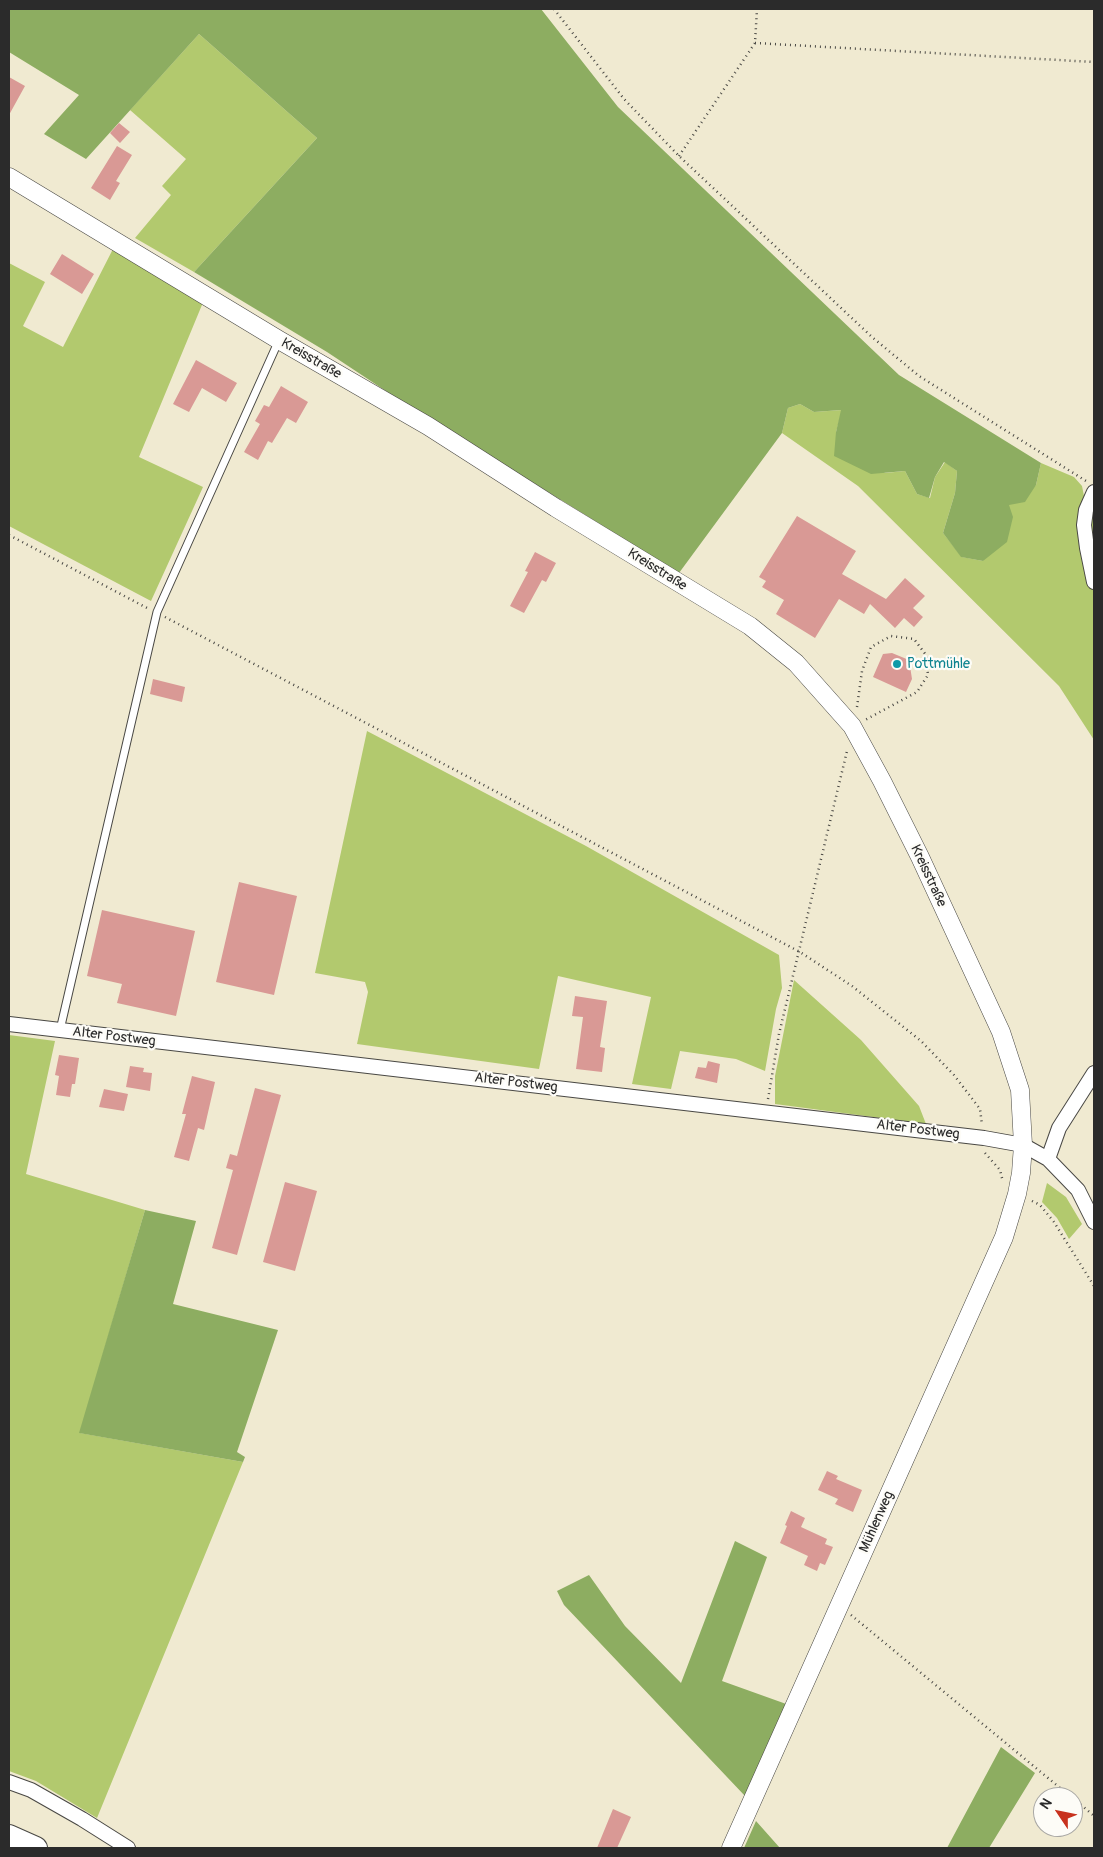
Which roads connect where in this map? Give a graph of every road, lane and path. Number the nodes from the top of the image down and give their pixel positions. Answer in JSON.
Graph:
{"nodes":[{"id":1,"x":554,"y":9,"type":"edge"},
{"id":2,"x":757,"y":9,"type":"edge"},
{"id":3,"x":755,"y":42,"type":"junction"},
{"id":4,"x":1094,"y":62,"type":"edge"},
{"id":5,"x":679,"y":156,"type":"junction"},
{"id":6,"x":9,"y":177,"type":"edge"},
{"id":7,"x":279,"y":340,"type":"junction"},
{"id":8,"x":1090,"y":487,"type":"edge"},
{"id":9,"x":9,"y":536,"type":"edge"},
{"id":10,"x":1094,"y":582,"type":"edge"},
{"id":11,"x":157,"y":612,"type":"junction"},
{"id":12,"x":852,"y":726,"type":"junction"},
{"id":13,"x":800,"y":952,"type":"junction"},
{"id":14,"x":9,"y":1024,"type":"edge"},
{"id":15,"x":60,"y":1030,"type":"junction"},
{"id":16,"x":1094,"y":1073,"type":"edge"},
{"id":17,"x":765,"y":1112,"type":"junction"},
{"id":18,"x":984,"y":1138,"type":"junction"},
{"id":19,"x":1023,"y":1144,"type":"junction"},
{"id":20,"x":1048,"y":1159,"type":"junction"},
{"id":21,"x":1017,"y":1194,"type":"junction"},
{"id":22,"x":1094,"y":1222,"type":"edge"},
{"id":23,"x":1094,"y":1286,"type":"edge"},
{"id":24,"x":840,"y":1606,"type":"junction"},
{"id":25,"x":9,"y":1782,"type":"edge"},
{"id":26,"x":1059,"y":1787,"type":"edge"},
{"id":27,"x":1083,"y":1807,"type":"edge"},
{"id":28,"x":1094,"y":1816,"type":"edge"},
{"id":29,"x":9,"y":1836,"type":"edge"},
{"id":30,"x":36,"y":1848,"type":"edge"},
{"id":31,"x":128,"y":1848,"type":"edge"},
{"id":32,"x":732,"y":1848,"type":"edge"}],
"edges":[{"from":1,"to":5,"type":"path"},
{"from":2,"to":3,"type":"path"},
{"from":3,"to":4,"type":"path"},
{"from":3,"to":5,"type":"path"},
{"from":5,"to":8,"type":"path"},
{"from":6,"to":7,"type":"street","name":"Kreisstraße"},
{"from":7,"to":11,"type":"lane"},
{"from":7,"to":12,"type":"street","name":"Kreisstraße"},
{"from":8,"to":10,"type":"street"},
{"from":9,"to":11,"type":"path"},
{"from":11,"to":13,"type":"path"},
{"from":11,"to":15,"type":"lane"},
{"from":12,"to":12,"type":"path"},
{"from":12,"to":13,"type":"path"},
{"from":12,"to":19,"type":"street","name":"Kreisstraße"},
{"from":13,"to":17,"type":"path"},
{"from":13,"to":18,"type":"path"},
{"from":14,"to":15,"type":"street","name":"Alter Postweg"},
{"from":15,"to":17,"type":"street","name":"Alter Postweg"},
{"from":16,"to":20,"type":"street"},
{"from":17,"to":18,"type":"street","name":"Alter Postweg"},
{"from":18,"to":19,"type":"street","name":"Alter Postweg"},
{"from":18,"to":21,"type":"path"},
{"from":19,"to":20,"type":"street"},
{"from":19,"to":21,"type":"street","name":"Kreisstraße"},
{"from":20,"to":22,"type":"street"},
{"from":21,"to":23,"type":"path"},
{"from":21,"to":24,"type":"street","name":"Mühlenweg"},
{"from":24,"to":26,"type":"path"},
{"from":24,"to":32,"type":"street","name":"Mühlenweg"},
{"from":25,"to":31,"type":"street"},
{"from":27,"to":28,"type":"path"},
{"from":29,"to":30,"type":"main road"}]}
